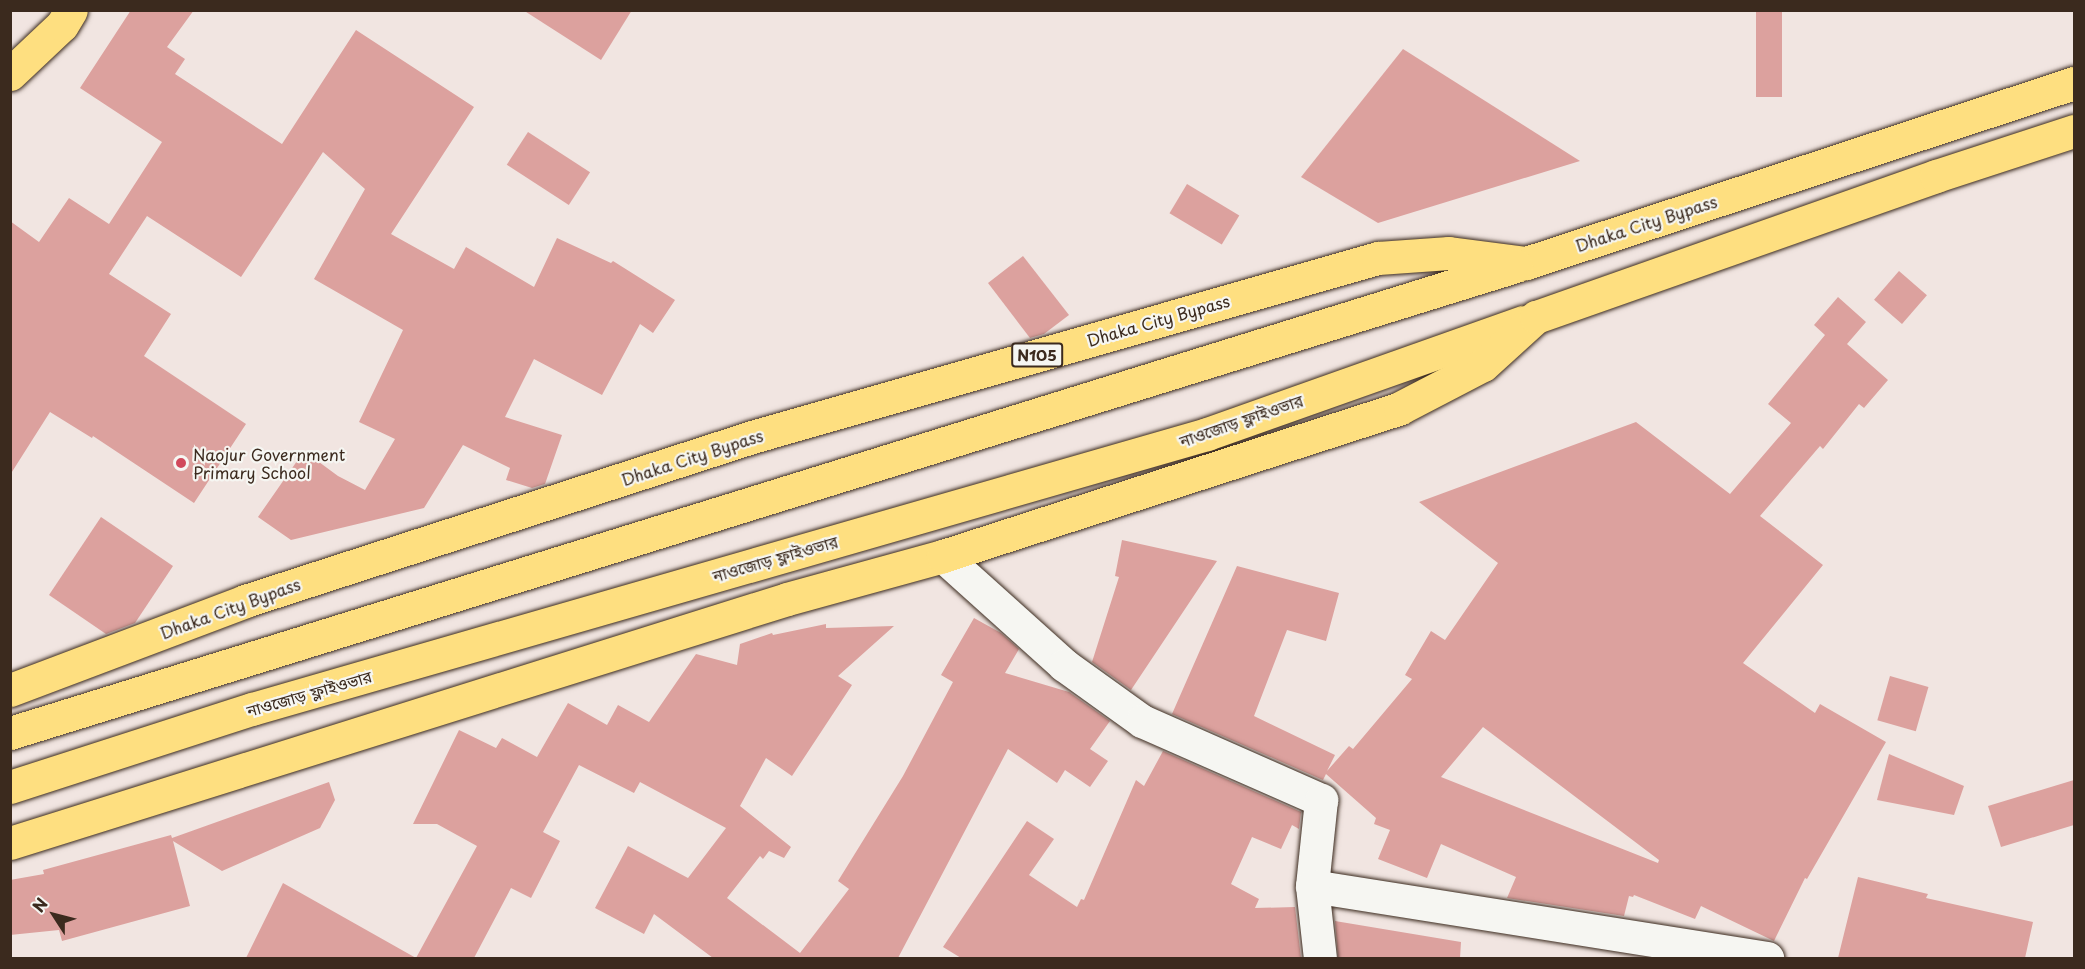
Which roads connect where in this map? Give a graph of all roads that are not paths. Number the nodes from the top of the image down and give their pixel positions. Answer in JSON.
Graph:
{"nodes":[{"id":1,"x":72,"y":10,"type":"edge"},
{"id":2,"x":10,"y":74,"type":"edge"},
{"id":3,"x":2074,"y":83,"type":"edge"},
{"id":4,"x":2074,"y":131,"type":"edge"},
{"id":5,"x":1526,"y":263,"type":"junction"},
{"id":6,"x":1536,"y":317,"type":"junction"},
{"id":7,"x":943,"y":556,"type":"junction"},
{"id":8,"x":10,"y":690,"type":"edge"},
{"id":9,"x":10,"y":733,"type":"edge"},
{"id":10,"x":10,"y":787,"type":"edge"},
{"id":11,"x":10,"y":843,"type":"edge"},
{"id":12,"x":1312,"y":886,"type":"junction"},
{"id":13,"x":1320,"y":958,"type":"edge"},
{"id":14,"x":1767,"y":958,"type":"edge"}],
"edges":[{"from":1,"to":2,"type":"highway"},
{"from":3,"to":5,"type":"highway","name":"Dhaka City Bypass","number":"N105"},
{"from":4,"to":6,"type":"highway","name":"নাওজোড় ফ্লাইওভার"},
{"from":5,"to":8,"type":"highway","name":"Dhaka City Bypass","number":"N105"},
{"from":5,"to":9,"type":"highway","number":"N105"},
{"from":6,"to":7,"type":"highway"},
{"from":6,"to":10,"type":"highway","name":"নাওজোড় ফ্লাইওভার"},
{"from":7,"to":11,"type":"highway"},
{"from":7,"to":12,"type":"street"},
{"from":12,"to":13,"type":"street"},
{"from":12,"to":14,"type":"street"}]}
